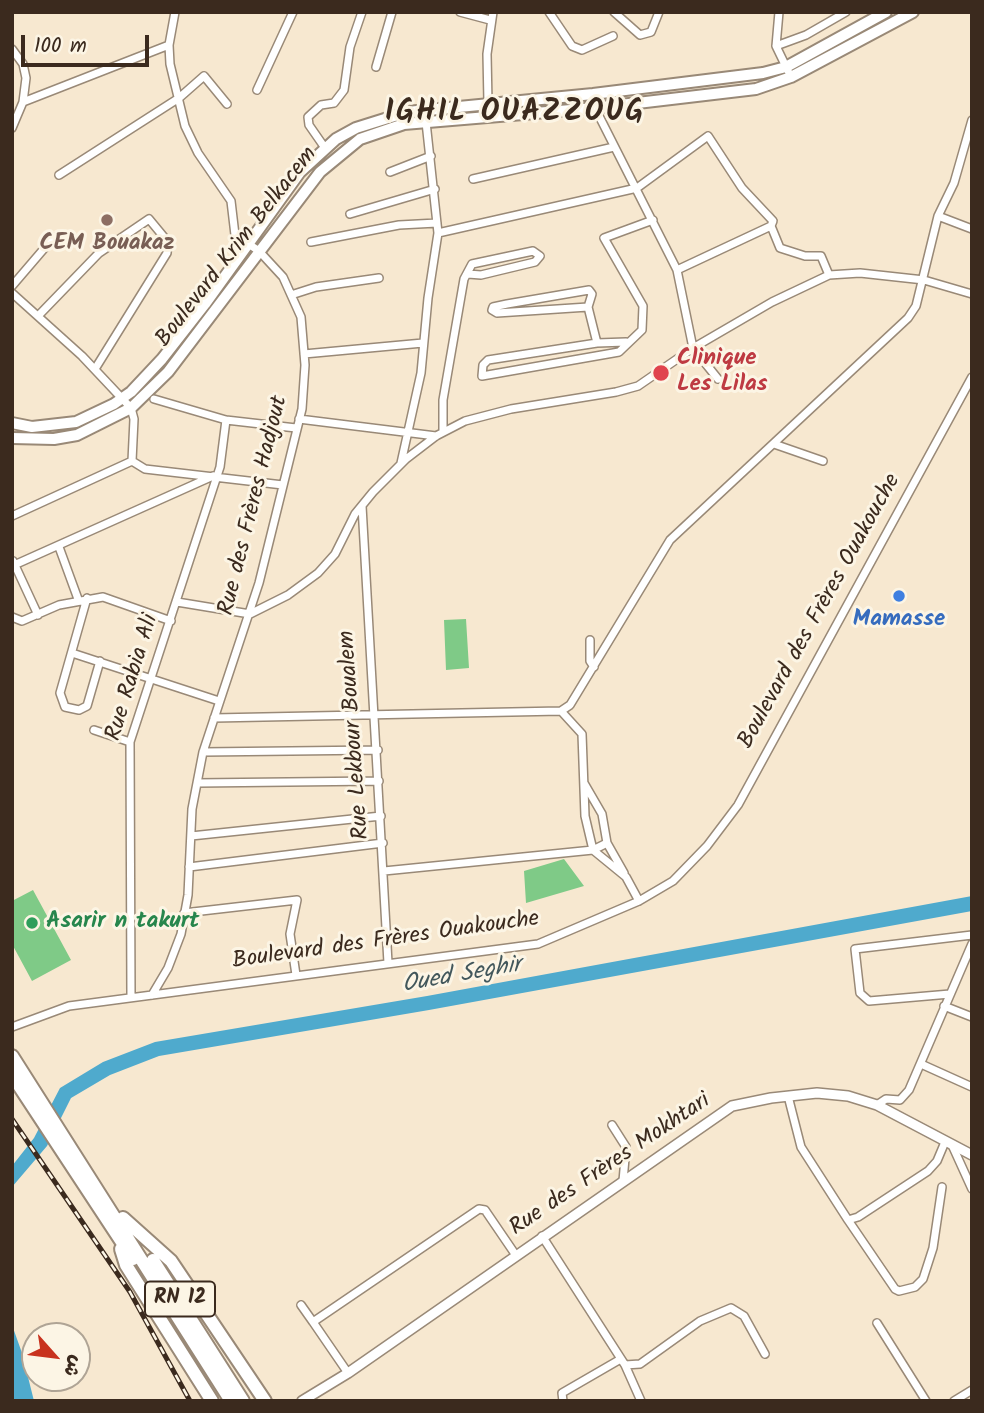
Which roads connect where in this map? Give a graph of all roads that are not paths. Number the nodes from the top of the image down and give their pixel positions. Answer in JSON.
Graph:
{"nodes":[{"id":1,"x":175,"y":12,"type":"edge"},
{"id":2,"x":292,"y":12,"type":"edge"},
{"id":3,"x":362,"y":12,"type":"edge"},
{"id":4,"x":392,"y":12,"type":"edge"},
{"id":5,"x":460,"y":12,"type":"edge"},
{"id":6,"x":549,"y":12,"type":"edge"},
{"id":7,"x":614,"y":12,"type":"edge"},
{"id":8,"x":659,"y":12,"type":"edge"},
{"id":9,"x":779,"y":12,"type":"edge"},
{"id":10,"x":846,"y":12,"type":"edge"},
{"id":11,"x":886,"y":12,"type":"edge"},
{"id":12,"x":912,"y":12,"type":"edge"},
{"id":13,"x":492,"y":16,"type":"edge"},
{"id":14,"x":613,"y":36,"type":"dead end"},
{"id":15,"x":169,"y":45,"type":"junction"},
{"id":16,"x":776,"y":46,"type":"junction"},
{"id":17,"x":12,"y":48,"type":"edge"},
{"id":18,"x":376,"y":67,"type":"dead end"},
{"id":19,"x":788,"y":72,"type":"junction"},
{"id":20,"x":257,"y":90,"type":"dead end"},
{"id":21,"x":593,"y":94,"type":"junction"},
{"id":22,"x":179,"y":98,"type":"junction"},
{"id":23,"x":23,"y":102,"type":"junction"},
{"id":24,"x":488,"y":103,"type":"junction"},
{"id":25,"x":227,"y":104,"type":"dead end"},
{"id":26,"x":595,"y":108,"type":"junction"},
{"id":27,"x":491,"y":117,"type":"junction"},
{"id":28,"x":972,"y":120,"type":"edge"},
{"id":29,"x":426,"y":122,"type":"junction"},
{"id":30,"x":12,"y":128,"type":"edge"},
{"id":31,"x":614,"y":147,"type":"junction"},
{"id":32,"x":324,"y":148,"type":"junction"},
{"id":33,"x":431,"y":156,"type":"junction"},
{"id":34,"x":390,"y":172,"type":"dead end"},
{"id":35,"x":59,"y":175,"type":"dead end"},
{"id":36,"x":473,"y":179,"type":"dead end"},
{"id":37,"x":637,"y":188,"type":"junction"},
{"id":38,"x":435,"y":189,"type":"junction"},
{"id":39,"x":350,"y":215,"type":"dead end"},
{"id":40,"x":938,"y":216,"type":"junction"},
{"id":41,"x":653,"y":220,"type":"junction"},
{"id":42,"x":437,"y":223,"type":"junction"},
{"id":43,"x":771,"y":226,"type":"junction"},
{"id":44,"x":972,"y":229,"type":"edge"},
{"id":45,"x":438,"y":233,"type":"junction"},
{"id":46,"x":54,"y":237,"type":"dead end"},
{"id":47,"x":311,"y":242,"type":"dead end"},
{"id":48,"x":248,"y":245,"type":"junction"},
{"id":49,"x":259,"y":251,"type":"junction"},
{"id":50,"x":677,"y":270,"type":"junction"},
{"id":51,"x":468,"y":274,"type":"junction"},
{"id":52,"x":829,"y":275,"type":"junction"},
{"id":53,"x":379,"y":278,"type":"dead end"},
{"id":54,"x":924,"y":280,"type":"junction"},
{"id":55,"x":12,"y":286,"type":"edge"},
{"id":56,"x":12,"y":292,"type":"edge"},
{"id":57,"x":972,"y":294,"type":"edge"},
{"id":58,"x":291,"y":295,"type":"junction"},
{"id":59,"x":589,"y":307,"type":"junction"},
{"id":60,"x":38,"y":316,"type":"junction"},
{"id":61,"x":626,"y":342,"type":"junction"},
{"id":62,"x":424,"y":343,"type":"junction"},
{"id":63,"x":597,"y":343,"type":"junction"},
{"id":64,"x":693,"y":348,"type":"junction"},
{"id":65,"x":304,"y":354,"type":"junction"},
{"id":66,"x":95,"y":369,"type":"junction"},
{"id":67,"x":972,"y":377,"type":"edge"},
{"id":68,"x":718,"y":379,"type":"dead end"},
{"id":69,"x":122,"y":398,"type":"junction"},
{"id":70,"x":154,"y":399,"type":"dead end"},
{"id":71,"x":131,"y":408,"type":"junction"},
{"id":72,"x":226,"y":420,"type":"junction"},
{"id":73,"x":12,"y":423,"type":"edge"},
{"id":74,"x":298,"y":424,"type":"junction"},
{"id":75,"x":410,"y":432,"type":"junction"},
{"id":76,"x":439,"y":434,"type":"junction"},
{"id":77,"x":12,"y":438,"type":"edge"},
{"id":78,"x":774,"y":444,"type":"junction"},
{"id":79,"x":132,"y":461,"type":"junction"},
{"id":80,"x":823,"y":461,"type":"dead end"},
{"id":81,"x":400,"y":464,"type":"junction"},
{"id":82,"x":215,"y":476,"type":"junction"},
{"id":83,"x":283,"y":485,"type":"junction"},
{"id":84,"x":362,"y":505,"type":"junction"},
{"id":85,"x":12,"y":516,"type":"edge"},
{"id":86,"x":59,"y":547,"type":"junction"},
{"id":87,"x":13,"y":564,"type":"edge"},
{"id":88,"x":87,"y":598,"type":"junction"},
{"id":89,"x":78,"y":599,"type":"junction"},
{"id":90,"x":177,"y":602,"type":"junction"},
{"id":91,"x":250,"y":614,"type":"junction"},
{"id":92,"x":38,"y":615,"type":"junction"},
{"id":93,"x":12,"y":617,"type":"edge"},
{"id":94,"x":171,"y":621,"type":"junction"},
{"id":95,"x":590,"y":640,"type":"dead end"},
{"id":96,"x":72,"y":653,"type":"junction"},
{"id":97,"x":100,"y":661,"type":"junction"},
{"id":98,"x":594,"y":667,"type":"junction"},
{"id":99,"x":151,"y":678,"type":"junction"},
{"id":100,"x":219,"y":701,"type":"junction"},
{"id":101,"x":561,"y":711,"type":"junction"},
{"id":102,"x":375,"y":715,"type":"junction"},
{"id":103,"x":214,"y":718,"type":"junction"},
{"id":104,"x":94,"y":730,"type":"dead end"},
{"id":105,"x":130,"y":742,"type":"junction"},
{"id":106,"x":378,"y":750,"type":"junction"},
{"id":107,"x":204,"y":752,"type":"junction"},
{"id":108,"x":379,"y":781,"type":"junction"},
{"id":109,"x":584,"y":782,"type":"junction"},
{"id":110,"x":197,"y":783,"type":"junction"},
{"id":111,"x":381,"y":816,"type":"junction"},
{"id":112,"x":191,"y":836,"type":"junction"},
{"id":113,"x":383,"y":843,"type":"junction"},
{"id":114,"x":600,"y":847,"type":"junction"},
{"id":115,"x":189,"y":867,"type":"junction"},
{"id":116,"x":384,"y":871,"type":"junction"},
{"id":117,"x":626,"y":877,"type":"junction"},
{"id":118,"x":639,"y":901,"type":"junction"},
{"id":119,"x":184,"y":914,"type":"junction"},
{"id":120,"x":972,"y":935,"type":"edge"},
{"id":121,"x":972,"y":944,"type":"edge"},
{"id":122,"x":970,"y":956,"type":"edge"},
{"id":123,"x":388,"y":963,"type":"junction"},
{"id":124,"x":296,"y":975,"type":"junction"},
{"id":125,"x":950,"y":994,"type":"junction"},
{"id":126,"x":152,"y":995,"type":"junction"},
{"id":127,"x":131,"y":998,"type":"junction"},
{"id":128,"x":944,"y":1006,"type":"junction"},
{"id":129,"x":972,"y":1017,"type":"edge"},
{"id":130,"x":12,"y":1027,"type":"edge"},
{"id":131,"x":12,"y":1056,"type":"edge"},
{"id":132,"x":921,"y":1064,"type":"junction"},
{"id":133,"x":12,"y":1075,"type":"edge"},
{"id":134,"x":972,"y":1087,"type":"edge"},
{"id":135,"x":788,"y":1096,"type":"junction"},
{"id":136,"x":37,"y":1101,"type":"junction"},
{"id":137,"x":877,"y":1105,"type":"junction"},
{"id":138,"x":611,"y":1125,"type":"dead end"},
{"id":139,"x":60,"y":1137,"type":"junction"},
{"id":140,"x":948,"y":1143,"type":"junction"},
{"id":141,"x":972,"y":1155,"type":"edge"},
{"id":142,"x":956,"y":1156,"type":"junction"},
{"id":143,"x":937,"y":1161,"type":"junction"},
{"id":144,"x":623,"y":1181,"type":"junction"},
{"id":145,"x":942,"y":1187,"type":"dead end"},
{"id":146,"x":972,"y":1189,"type":"edge"},
{"id":147,"x":107,"y":1203,"type":"junction"},
{"id":148,"x":848,"y":1220,"type":"junction"},
{"id":149,"x":115,"y":1232,"type":"junction"},
{"id":150,"x":542,"y":1236,"type":"junction"},
{"id":151,"x":515,"y":1254,"type":"junction"},
{"id":152,"x":136,"y":1255,"type":"junction"},
{"id":153,"x":301,"y":1306,"type":"dead end"},
{"id":154,"x":313,"y":1322,"type":"junction"},
{"id":155,"x":877,"y":1323,"type":"dead end"},
{"id":156,"x":765,"y":1354,"type":"dead end"},
{"id":157,"x":622,"y":1363,"type":"junction"},
{"id":158,"x":348,"y":1373,"type":"junction"},
{"id":159,"x":972,"y":1390,"type":"edge"},
{"id":160,"x":212,"y":1401,"type":"edge"},
{"id":161,"x":224,"y":1401,"type":"edge"},
{"id":162,"x":231,"y":1401,"type":"edge"},
{"id":163,"x":243,"y":1401,"type":"edge"},
{"id":164,"x":265,"y":1401,"type":"edge"},
{"id":165,"x":302,"y":1401,"type":"edge"},
{"id":166,"x":563,"y":1401,"type":"edge"},
{"id":167,"x":641,"y":1401,"type":"edge"},
{"id":168,"x":926,"y":1401,"type":"edge"},
{"id":169,"x":954,"y":1401,"type":"edge"}],
"edges":[{"from":1,"to":15,"type":"street"},
{"from":2,"to":20,"type":"street"},
{"from":3,"to":32,"type":"street"},
{"from":4,"to":18,"type":"street"},
{"from":5,"to":13,"type":"street"},
{"from":6,"to":14,"type":"street"},
{"from":7,"to":8,"type":"street"},
{"from":9,"to":16,"type":"street"},
{"from":10,"to":16,"type":"street"},
{"from":11,"to":19,"type":"main road","name":"Boulevard Krim Belkacem"},
{"from":12,"to":19,"type":"main road","name":"Boulevard Krim Belkacem"},
{"from":13,"to":24,"type":"street"},
{"from":15,"to":22,"type":"street"},
{"from":15,"to":23,"type":"street"},
{"from":16,"to":19,"type":"street"},
{"from":17,"to":23,"type":"street"},
{"from":19,"to":21,"type":"main road","name":"Boulevard Krim Belkacem"},
{"from":19,"to":26,"type":"main road","name":"Boulevard Krim Belkacem"},
{"from":21,"to":24,"type":"main road","name":"Boulevard Krim Belkacem"},
{"from":21,"to":26,"type":"street"},
{"from":22,"to":25,"type":"street"},
{"from":22,"to":35,"type":"street"},
{"from":22,"to":48,"type":"street"},
{"from":23,"to":30,"type":"street"},
{"from":24,"to":27,"type":"street"},
{"from":24,"to":32,"type":"main road","name":"Boulevard Krim Belkacem"},
{"from":26,"to":27,"type":"main road","name":"Boulevard Krim Belkacem"},
{"from":26,"to":31,"type":"street"},
{"from":27,"to":29,"type":"main road","name":"Boulevard Krim Belkacem"},
{"from":28,"to":40,"type":"street"},
{"from":29,"to":33,"type":"street"},
{"from":29,"to":49,"type":"main road","name":"Boulevard Krim Belkacem"},
{"from":31,"to":36,"type":"street"},
{"from":31,"to":37,"type":"street"},
{"from":32,"to":48,"type":"main road","name":"Boulevard Krim Belkacem"},
{"from":33,"to":34,"type":"street"},
{"from":33,"to":38,"type":"street"},
{"from":37,"to":41,"type":"street"},
{"from":37,"to":43,"type":"street"},
{"from":37,"to":45,"type":"street"},
{"from":38,"to":39,"type":"street"},
{"from":38,"to":42,"type":"street"},
{"from":40,"to":44,"type":"street"},
{"from":40,"to":54,"type":"street"},
{"from":41,"to":50,"type":"street"},
{"from":41,"to":61,"type":"street"},
{"from":42,"to":45,"type":"street"},
{"from":42,"to":47,"type":"street"},
{"from":43,"to":50,"type":"street"},
{"from":43,"to":52,"type":"street"},
{"from":45,"to":62,"type":"street"},
{"from":46,"to":55,"type":"street"},
{"from":48,"to":49,"type":"street","name":"Rue des Frères Hadjout"},
{"from":48,"to":69,"type":"main road","name":"Boulevard Krim Belkacem"},
{"from":49,"to":58,"type":"street","name":"Rue des Frères Hadjout"},
{"from":49,"to":71,"type":"main road","name":"Boulevard Krim Belkacem"},
{"from":50,"to":64,"type":"street"},
{"from":51,"to":51,"type":"street"},
{"from":51,"to":76,"type":"street"},
{"from":52,"to":54,"type":"street"},
{"from":52,"to":64,"type":"street"},
{"from":53,"to":58,"type":"street"},
{"from":54,"to":57,"type":"street"},
{"from":54,"to":78,"type":"street"},
{"from":56,"to":60,"type":"street"},
{"from":58,"to":65,"type":"street","name":"Rue des Frères Hadjout"},
{"from":59,"to":59,"type":"street"},
{"from":59,"to":63,"type":"street"},
{"from":60,"to":66,"type":"street"},
{"from":60,"to":66,"type":"street"},
{"from":61,"to":63,"type":"street"},
{"from":61,"to":63,"type":"street"},
{"from":62,"to":65,"type":"street"},
{"from":62,"to":75,"type":"street"},
{"from":64,"to":68,"type":"street"},
{"from":64,"to":76,"type":"street"},
{"from":65,"to":74,"type":"street","name":"Rue des Frères Hadjout"},
{"from":66,"to":69,"type":"street"},
{"from":67,"to":118,"type":"street","name":"Boulevard des Frères Ouakouche"},
{"from":69,"to":71,"type":"street"},
{"from":69,"to":73,"type":"main road","name":"Boulevard Krim Belkacem"},
{"from":70,"to":72,"type":"street"},
{"from":71,"to":77,"type":"main road","name":"Boulevard Krim Belkacem"},
{"from":71,"to":79,"type":"street"},
{"from":72,"to":74,"type":"street"},
{"from":72,"to":82,"type":"street","name":"Rue Rabia Ali"},
{"from":74,"to":75,"type":"street"},
{"from":74,"to":83,"type":"street","name":"Rue des Frères Hadjout"},
{"from":75,"to":76,"type":"street"},
{"from":75,"to":81,"type":"street"},
{"from":76,"to":81,"type":"street"},
{"from":78,"to":80,"type":"street"},
{"from":78,"to":98,"type":"street"},
{"from":79,"to":82,"type":"street"},
{"from":79,"to":85,"type":"street"},
{"from":81,"to":84,"type":"street"},
{"from":82,"to":83,"type":"street"},
{"from":82,"to":86,"type":"street"},
{"from":82,"to":90,"type":"street","name":"Rue Rabia Ali"},
{"from":83,"to":91,"type":"street","name":"Rue des Frères Hadjout"},
{"from":84,"to":91,"type":"street"},
{"from":84,"to":102,"type":"street","name":"Rue Lekbour Boualem"},
{"from":86,"to":87,"type":"street"},
{"from":86,"to":89,"type":"street"},
{"from":87,"to":92,"type":"street"},
{"from":88,"to":89,"type":"street"},
{"from":88,"to":94,"type":"street"},
{"from":88,"to":96,"type":"street"},
{"from":89,"to":92,"type":"street"},
{"from":90,"to":91,"type":"street"},
{"from":90,"to":94,"type":"street","name":"Rue Rabia Ali"},
{"from":91,"to":100,"type":"street","name":"Rue des Frères Hadjout"},
{"from":92,"to":93,"type":"street"},
{"from":94,"to":99,"type":"street","name":"Rue Rabia Ali"},
{"from":95,"to":98,"type":"street"},
{"from":96,"to":97,"type":"street"},
{"from":96,"to":97,"type":"street"},
{"from":97,"to":99,"type":"street"},
{"from":98,"to":101,"type":"street"},
{"from":99,"to":100,"type":"street"},
{"from":99,"to":105,"type":"street","name":"Rue Rabia Ali"},
{"from":100,"to":103,"type":"street","name":"Rue des Frères Hadjout"},
{"from":101,"to":102,"type":"street"},
{"from":101,"to":109,"type":"street"},
{"from":102,"to":103,"type":"street"},
{"from":102,"to":106,"type":"street","name":"Rue Lekbour Boualem"},
{"from":103,"to":107,"type":"street","name":"Rue des Frères Hadjout"},
{"from":104,"to":105,"type":"street"},
{"from":105,"to":127,"type":"street","name":"Rue Rabia Ali"},
{"from":106,"to":107,"type":"street"},
{"from":106,"to":108,"type":"street","name":"Rue Lekbour Boualem"},
{"from":107,"to":110,"type":"street","name":"Rue des Frères Hadjout"},
{"from":108,"to":110,"type":"street"},
{"from":108,"to":111,"type":"street","name":"Rue Lekbour Boualem"},
{"from":109,"to":114,"type":"street"},
{"from":109,"to":114,"type":"street"},
{"from":110,"to":112,"type":"street","name":"Rue des Frères Hadjout"},
{"from":111,"to":112,"type":"street"},
{"from":111,"to":113,"type":"street","name":"Rue Lekbour Boualem"},
{"from":112,"to":115,"type":"street","name":"Rue des Frères Hadjout"},
{"from":113,"to":115,"type":"street"},
{"from":113,"to":116,"type":"street","name":"Rue Lekbour Boualem"},
{"from":114,"to":116,"type":"street"},
{"from":114,"to":117,"type":"street"},
{"from":114,"to":117,"type":"street"},
{"from":115,"to":119,"type":"street","name":"Rue des Frères Hadjout"},
{"from":116,"to":123,"type":"street","name":"Rue Lekbour Boualem"},
{"from":117,"to":118,"type":"street"},
{"from":118,"to":123,"type":"street","name":"Boulevard des Frères Ouakouche"},
{"from":119,"to":124,"type":"street"},
{"from":119,"to":126,"type":"street","name":"Rue des Frères Hadjout"},
{"from":120,"to":125,"type":"street"},
{"from":121,"to":122,"type":"street"},
{"from":122,"to":125,"type":"street"},
{"from":123,"to":124,"type":"street","name":"Boulevard des Frères Ouakouche"},
{"from":124,"to":126,"type":"street","name":"Boulevard des Frères Ouakouche"},
{"from":125,"to":128,"type":"street"},
{"from":126,"to":127,"type":"street","name":"Boulevard des Frères Ouakouche"},
{"from":127,"to":130,"type":"street","name":"Boulevard des Frères Ouakouche"},
{"from":128,"to":129,"type":"street"},
{"from":128,"to":132,"type":"street"},
{"from":131,"to":136,"type":"highway","number":"RN 12"},
{"from":132,"to":134,"type":"street"},
{"from":132,"to":137,"type":"street"},
{"from":133,"to":136,"type":"highway","number":"RN 12"},
{"from":135,"to":137,"type":"street","name":"Rue des Frères Mokhtari"},
{"from":135,"to":144,"type":"street","name":"Rue des Frères Mokhtari"},
{"from":135,"to":148,"type":"street"},
{"from":136,"to":139,"type":"highway","number":"RN 12"},
{"from":137,"to":140,"type":"street","name":"Rue des Frères Mokhtari"},
{"from":138,"to":144,"type":"street"},
{"from":139,"to":147,"type":"highway","number":"RN 12"},
{"from":139,"to":149,"type":"highway","number":"RN 12"},
{"from":140,"to":141,"type":"street","name":"Rue des Frères Mokhtari"},
{"from":140,"to":142,"type":"street"},
{"from":140,"to":143,"type":"street"},
{"from":142,"to":143,"type":"street"},
{"from":142,"to":146,"type":"street"},
{"from":143,"to":148,"type":"street"},
{"from":144,"to":150,"type":"street","name":"Rue des Frères Mokhtari"},
{"from":145,"to":148,"type":"street"},
{"from":147,"to":152,"type":"highway","number":"RN 12"},
{"from":147,"to":163,"type":"highway","number":"RN 12"},
{"from":147,"to":164,"type":"highway"},
{"from":149,"to":152,"type":"highway","number":"RN 12"},
{"from":149,"to":160,"type":"highway","number":"RN 12"},
{"from":150,"to":151,"type":"street","name":"Rue des Frères Mokhtari"},
{"from":150,"to":157,"type":"street"},
{"from":151,"to":154,"type":"street"},
{"from":151,"to":158,"type":"street","name":"Rue des Frères Mokhtari"},
{"from":152,"to":161,"type":"highway","number":"RN 12"},
{"from":152,"to":162,"type":"highway","number":"RN 12"},
{"from":153,"to":154,"type":"street"},
{"from":154,"to":158,"type":"street"},
{"from":155,"to":168,"type":"street"},
{"from":156,"to":157,"type":"street"},
{"from":157,"to":166,"type":"street"},
{"from":157,"to":167,"type":"street"},
{"from":158,"to":165,"type":"street","name":"Rue des Frères Mokhtari"},
{"from":159,"to":169,"type":"street"}]}
